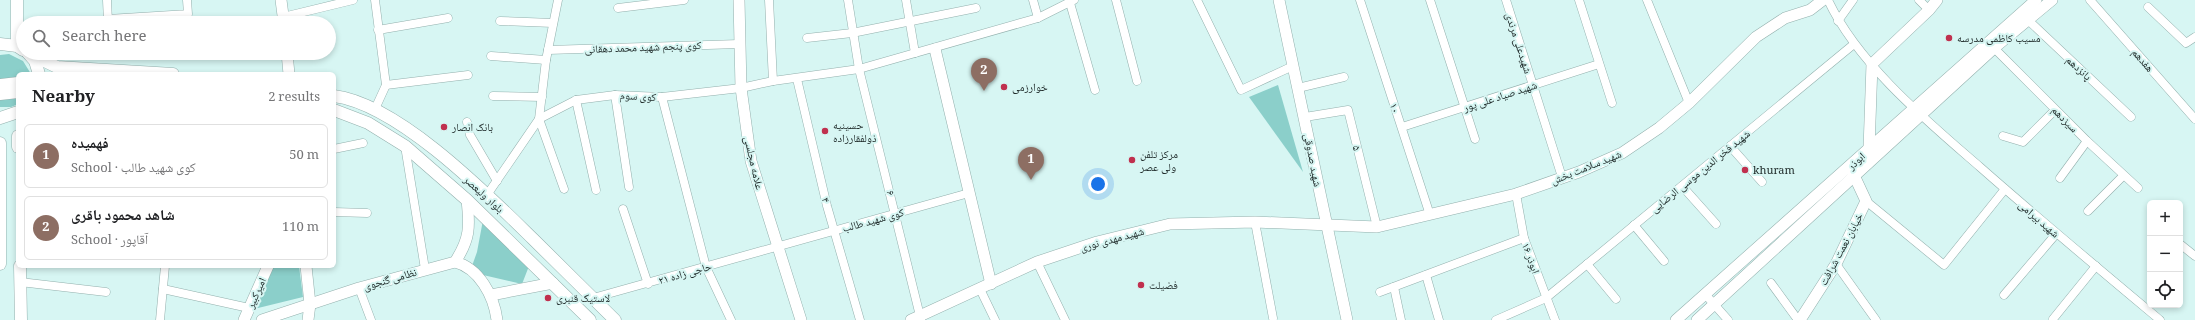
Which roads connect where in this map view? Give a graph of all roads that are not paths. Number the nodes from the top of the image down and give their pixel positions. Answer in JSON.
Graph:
{"nodes":[{"id":1,"x":17,"y":0,"type":"edge"},
{"id":2,"x":107,"y":0,"type":"edge"},
{"id":3,"x":187,"y":0,"type":"edge"},
{"id":4,"x":281,"y":0,"type":"edge"},
{"id":5,"x":351,"y":0,"type":"edge"},
{"id":6,"x":374,"y":0,"type":"edge"},
{"id":7,"x":558,"y":0,"type":"edge"},
{"id":8,"x":684,"y":0,"type":"edge"},
{"id":9,"x":739,"y":0,"type":"edge"},
{"id":10,"x":769,"y":0,"type":"edge"},
{"id":11,"x":848,"y":0,"type":"edge"},
{"id":12,"x":906,"y":0,"type":"edge"},
{"id":13,"x":1033,"y":0,"type":"edge"},
{"id":14,"x":1116,"y":0,"type":"edge"},
{"id":15,"x":1197,"y":0,"type":"edge"},
{"id":16,"x":1279,"y":0,"type":"edge"},
{"id":17,"x":1360,"y":0,"type":"edge"},
{"id":18,"x":1430,"y":0,"type":"edge"},
{"id":19,"x":1506,"y":0,"type":"edge"},
{"id":20,"x":1579,"y":0,"type":"edge"},
{"id":21,"x":1647,"y":0,"type":"edge"},
{"id":22,"x":1823,"y":0,"type":"edge"},
{"id":23,"x":1828,"y":0,"type":"edge"},
{"id":24,"x":1853,"y":0,"type":"edge"},
{"id":25,"x":1918,"y":0,"type":"edge"},
{"id":26,"x":1937,"y":0,"type":"edge"},
{"id":27,"x":2036,"y":0,"type":"edge"},
{"id":28,"x":2052,"y":0,"type":"edge"},
{"id":29,"x":2090,"y":0,"type":"edge"},
{"id":30,"x":1072,"y":2,"type":"edge"},
{"id":31,"x":2148,"y":7,"type":"dead end"},
{"id":32,"x":618,"y":8,"type":"dead end"},
{"id":33,"x":976,"y":8,"type":"dead end"},
{"id":34,"x":1929,"y":10,"type":"junction"},
{"id":35,"x":18,"y":16,"type":"edge"},
{"id":36,"x":108,"y":16,"type":"edge"},
{"id":37,"x":165,"y":16,"type":"edge"},
{"id":38,"x":281,"y":16,"type":"edge"},
{"id":39,"x":298,"y":16,"type":"edge"},
{"id":40,"x":448,"y":18,"type":"dead end"},
{"id":41,"x":1038,"y":18,"type":"junction"},
{"id":42,"x":2028,"y":20,"type":"junction"},
{"id":43,"x":500,"y":21,"type":"dead end"},
{"id":44,"x":1838,"y":21,"type":"junction"},
{"id":45,"x":908,"y":23,"type":"junction"},
{"id":46,"x":553,"y":24,"type":"junction"},
{"id":47,"x":378,"y":30,"type":"junction"},
{"id":48,"x":852,"y":33,"type":"junction"},
{"id":49,"x":2195,"y":37,"type":"edge"},
{"id":50,"x":807,"y":38,"type":"dead end"},
{"id":51,"x":0,"y":44,"type":"edge"},
{"id":52,"x":739,"y":44,"type":"junction"},
{"id":53,"x":1854,"y":44,"type":"junction"},
{"id":54,"x":16,"y":47,"type":"edge"},
{"id":55,"x":1994,"y":48,"type":"junction"},
{"id":56,"x":935,"y":49,"type":"junction"},
{"id":57,"x":548,"y":50,"type":"junction"},
{"id":58,"x":915,"y":53,"type":"junction"},
{"id":59,"x":491,"y":56,"type":"dead end"},
{"id":60,"x":34,"y":60,"type":"edge"},
{"id":61,"x":38,"y":60,"type":"edge"},
{"id":62,"x":288,"y":60,"type":"edge"},
{"id":63,"x":546,"y":60,"type":"junction"},
{"id":64,"x":1599,"y":64,"type":"junction"},
{"id":65,"x":1872,"y":64,"type":"junction"},
{"id":66,"x":1293,"y":66,"type":"junction"},
{"id":67,"x":859,"y":69,"type":"junction"},
{"id":68,"x":54,"y":71,"type":"edge"},
{"id":69,"x":38,"y":72,"type":"edge"},
{"id":70,"x":94,"y":72,"type":"edge"},
{"id":71,"x":289,"y":72,"type":"edge"},
{"id":72,"x":468,"y":75,"type":"dead end"},
{"id":73,"x":1344,"y":77,"type":"dead end"},
{"id":74,"x":797,"y":79,"type":"junction"},
{"id":75,"x":773,"y":81,"type":"junction"},
{"id":76,"x":1137,"y":81,"type":"dead end"},
{"id":77,"x":16,"y":83,"type":"edge"},
{"id":78,"x":0,"y":85,"type":"edge"},
{"id":79,"x":386,"y":85,"type":"junction"},
{"id":80,"x":1533,"y":85,"type":"junction"},
{"id":81,"x":741,"y":88,"type":"junction"},
{"id":82,"x":1298,"y":88,"type":"junction"},
{"id":83,"x":1095,"y":90,"type":"dead end"},
{"id":84,"x":16,"y":92,"type":"edge"},
{"id":85,"x":0,"y":94,"type":"edge"},
{"id":86,"x":615,"y":95,"type":"junction"},
{"id":87,"x":493,"y":96,"type":"dead end"},
{"id":88,"x":336,"y":97,"type":"edge"},
{"id":89,"x":542,"y":97,"type":"junction"},
{"id":90,"x":662,"y":97,"type":"junction"},
{"id":91,"x":576,"y":100,"type":"junction"},
{"id":92,"x":1612,"y":103,"type":"dead end"},
{"id":93,"x":1689,"y":103,"type":"junction"},
{"id":94,"x":1464,"y":107,"type":"junction"},
{"id":95,"x":375,"y":109,"type":"junction"},
{"id":96,"x":2056,"y":110,"type":"junction"},
{"id":97,"x":336,"y":111,"type":"edge"},
{"id":98,"x":1917,"y":112,"type":"junction"},
{"id":99,"x":16,"y":113,"type":"edge"},
{"id":100,"x":1305,"y":117,"type":"junction"},
{"id":101,"x":2131,"y":117,"type":"dead end"},
{"id":102,"x":0,"y":118,"type":"edge"},
{"id":103,"x":539,"y":119,"type":"junction"},
{"id":104,"x":2195,"y":119,"type":"edge"},
{"id":105,"x":467,"y":122,"type":"dead end"},
{"id":106,"x":1402,"y":127,"type":"junction"},
{"id":107,"x":2003,"y":136,"type":"dead end"},
{"id":108,"x":1475,"y":139,"type":"dead end"},
{"id":109,"x":2087,"y":141,"type":"junction"},
{"id":110,"x":0,"y":143,"type":"edge"},
{"id":111,"x":363,"y":143,"type":"dead end"},
{"id":112,"x":405,"y":146,"type":"junction"},
{"id":113,"x":1730,"y":146,"type":"junction"},
{"id":114,"x":336,"y":149,"type":"edge"},
{"id":115,"x":1869,"y":149,"type":"junction"},
{"id":116,"x":1852,"y":172,"type":"junction"},
{"id":117,"x":2123,"y":176,"type":"junction"},
{"id":118,"x":1562,"y":178,"type":"junction"},
{"id":119,"x":2060,"y":178,"type":"dead end"},
{"id":120,"x":497,"y":181,"type":"junction"},
{"id":121,"x":1762,"y":182,"type":"dead end"},
{"id":122,"x":1682,"y":186,"type":"junction"},
{"id":123,"x":629,"y":187,"type":"dead end"},
{"id":124,"x":2138,"y":188,"type":"dead end"},
{"id":125,"x":564,"y":189,"type":"dead end"},
{"id":126,"x":2005,"y":189,"type":"junction"},
{"id":127,"x":596,"y":190,"type":"dead end"},
{"id":128,"x":969,"y":193,"type":"junction"},
{"id":129,"x":1516,"y":194,"type":"junction"},
{"id":130,"x":488,"y":195,"type":"junction"},
{"id":131,"x":467,"y":200,"type":"junction"},
{"id":132,"x":1866,"y":201,"type":"junction"},
{"id":133,"x":623,"y":209,"type":"dead end"},
{"id":134,"x":2088,"y":211,"type":"dead end"},
{"id":135,"x":336,"y":212,"type":"edge"},
{"id":136,"x":367,"y":213,"type":"dead end"},
{"id":137,"x":896,"y":214,"type":"junction"},
{"id":138,"x":1430,"y":215,"type":"junction"},
{"id":139,"x":1255,"y":222,"type":"junction"},
{"id":140,"x":1716,"y":224,"type":"dead end"},
{"id":141,"x":1634,"y":225,"type":"junction"},
{"id":142,"x":1326,"y":226,"type":"junction"},
{"id":143,"x":1377,"y":227,"type":"junction"},
{"id":144,"x":834,"y":231,"type":"junction"},
{"id":145,"x":2056,"y":234,"type":"junction"},
{"id":146,"x":1524,"y":238,"type":"junction"},
{"id":147,"x":777,"y":246,"type":"junction"},
{"id":148,"x":2183,"y":246,"type":"edge"},
{"id":149,"x":2195,"y":256,"type":"edge"},
{"id":150,"x":1664,"y":261,"type":"dead end"},
{"id":151,"x":455,"y":262,"type":"junction"},
{"id":152,"x":1037,"y":262,"type":"junction"},
{"id":153,"x":0,"y":264,"type":"edge"},
{"id":154,"x":1587,"y":264,"type":"junction"},
{"id":155,"x":1836,"y":264,"type":"junction"},
{"id":156,"x":2096,"y":266,"type":"junction"},
{"id":157,"x":706,"y":267,"type":"junction"},
{"id":158,"x":20,"y":268,"type":"edge"},
{"id":159,"x":166,"y":268,"type":"edge"},
{"id":160,"x":267,"y":268,"type":"edge"},
{"id":161,"x":306,"y":268,"type":"edge"},
{"id":162,"x":426,"y":269,"type":"junction"},
{"id":163,"x":1426,"y":275,"type":"junction"},
{"id":164,"x":20,"y":282,"type":"junction"},
{"id":165,"x":553,"y":283,"type":"junction"},
{"id":166,"x":1771,"y":283,"type":"dead end"},
{"id":167,"x":648,"y":284,"type":"junction"},
{"id":168,"x":991,"y":284,"type":"junction"},
{"id":169,"x":1394,"y":287,"type":"junction"},
{"id":170,"x":359,"y":288,"type":"junction"},
{"id":171,"x":163,"y":289,"type":"junction"},
{"id":172,"x":980,"y":289,"type":"junction"},
{"id":173,"x":106,"y":292,"type":"dead end"},
{"id":174,"x":1380,"y":292,"type":"dead end"},
{"id":175,"x":1705,"y":294,"type":"junction"},
{"id":176,"x":491,"y":295,"type":"junction"},
{"id":177,"x":2004,"y":295,"type":"dead end"},
{"id":178,"x":593,"y":298,"type":"junction"},
{"id":179,"x":1546,"y":298,"type":"junction"},
{"id":180,"x":1616,"y":298,"type":"dead end"},
{"id":181,"x":310,"y":304,"type":"junction"},
{"id":182,"x":1715,"y":305,"type":"junction"},
{"id":183,"x":249,"y":308,"type":"junction"},
{"id":184,"x":1273,"y":318,"type":"dead end"},
{"id":185,"x":917,"y":319,"type":"edge"},
{"id":186,"x":2052,"y":319,"type":"edge"},
{"id":187,"x":21,"y":320,"type":"edge"},
{"id":188,"x":160,"y":320,"type":"edge"},
{"id":189,"x":244,"y":320,"type":"edge"},
{"id":190,"x":262,"y":320,"type":"edge"},
{"id":191,"x":308,"y":320,"type":"edge"},
{"id":192,"x":371,"y":320,"type":"edge"},
{"id":193,"x":497,"y":320,"type":"edge"},
{"id":194,"x":590,"y":320,"type":"edge"},
{"id":195,"x":615,"y":320,"type":"edge"},
{"id":196,"x":731,"y":320,"type":"edge"},
{"id":197,"x":801,"y":320,"type":"edge"},
{"id":198,"x":860,"y":320,"type":"edge"},
{"id":199,"x":995,"y":320,"type":"edge"},
{"id":200,"x":1065,"y":320,"type":"edge"},
{"id":201,"x":1347,"y":320,"type":"edge"},
{"id":202,"x":1401,"y":320,"type":"edge"},
{"id":203,"x":1439,"y":320,"type":"edge"},
{"id":204,"x":1496,"y":320,"type":"edge"},
{"id":205,"x":1555,"y":320,"type":"edge"},
{"id":206,"x":1676,"y":320,"type":"edge"},
{"id":207,"x":1698,"y":320,"type":"edge"},
{"id":208,"x":1728,"y":320,"type":"edge"},
{"id":209,"x":1799,"y":320,"type":"edge"},
{"id":210,"x":1876,"y":320,"type":"edge"},
{"id":211,"x":2160,"y":320,"type":"edge"}],
"edges":[{"from":1,"to":35,"type":"main road"},
{"from":2,"to":36,"type":"street"},
{"from":3,"to":37,"type":"street"},
{"from":4,"to":38,"type":"main road"},
{"from":5,"to":39,"type":"street"},
{"from":6,"to":47,"type":"street"},
{"from":7,"to":46,"type":"street"},
{"from":8,"to":32,"type":"street"},
{"from":9,"to":52,"type":"main road","name":"علامه مجلسی"},
{"from":10,"to":75,"type":"street"},
{"from":11,"to":48,"type":"street","name":"۶"},
{"from":12,"to":45,"type":"street"},
{"from":13,"to":41,"type":"street"},
{"from":14,"to":76,"type":"street"},
{"from":15,"to":66,"type":"street"},
{"from":16,"to":66,"type":"main road","name":"شهید صدوقی"},
{"from":17,"to":106,"type":"street","name":"۱۰"},
{"from":18,"to":94,"type":"street"},
{"from":19,"to":80,"type":"street","name":"شهیدعلی مرندی"},
{"from":20,"to":64,"type":"street"},
{"from":21,"to":93,"type":"street"},
{"from":22,"to":93,"type":"main road","name":"شهید سلامت بخش"},
{"from":23,"to":44,"type":"street"},
{"from":24,"to":44,"type":"street"},
{"from":25,"to":34,"type":"street"},
{"from":26,"to":34,"type":"main road"},
{"from":27,"to":98,"type":"main road","name":"ابوذر"},
{"from":28,"to":42,"type":"main road","name":"ابوذر"},
{"from":29,"to":104,"type":"street","name":"هفدهم"},
{"from":30,"to":41,"type":"street","name":"کوی سوم"},
{"from":30,"to":83,"type":"street"},
{"from":31,"to":49,"type":"street"},
{"from":33,"to":45,"type":"street"},
{"from":34,"to":65,"type":"main road"},
{"from":40,"to":47,"type":"street"},
{"from":41,"to":56,"type":"street","name":"کوی سوم"},
{"from":42,"to":55,"type":"main road","name":"ابوذر"},
{"from":42,"to":101,"type":"street","name":"پانزدهم"},
{"from":43,"to":46,"type":"street"},
{"from":44,"to":53,"type":"street"},
{"from":45,"to":48,"type":"street"},
{"from":45,"to":58,"type":"street"},
{"from":46,"to":57,"type":"street"},
{"from":47,"to":79,"type":"street"},
{"from":48,"to":50,"type":"street"},
{"from":48,"to":67,"type":"street","name":"۶"},
{"from":51,"to":54,"type":"main road"},
{"from":52,"to":57,"type":"street","name":"کوی پنجم شهید محمد دهقانی"},
{"from":52,"to":81,"type":"main road","name":"علامه مجلسی"},
{"from":53,"to":65,"type":"street"},
{"from":53,"to":113,"type":"street","name":"شهید فخر الدین موسی الرضایی"},
{"from":55,"to":96,"type":"street","name":"سیزدهم"},
{"from":55,"to":98,"type":"main road","name":"ابوذر"},
{"from":56,"to":58,"type":"street","name":"کوی سوم"},
{"from":56,"to":128,"type":"main road"},
{"from":57,"to":63,"type":"street"},
{"from":58,"to":67,"type":"street","name":"کوی سوم"},
{"from":59,"to":63,"type":"street"},
{"from":60,"to":69,"type":"main road"},
{"from":61,"to":68,"type":"main road"},
{"from":62,"to":71,"type":"main road"},
{"from":63,"to":89,"type":"street"},
{"from":64,"to":80,"type":"street","name":"شهید صیاد علی پور"},
{"from":64,"to":92,"type":"street"},
{"from":65,"to":98,"type":"street","name":"شهید بیرامی"},
{"from":65,"to":115,"type":"main road"},
{"from":66,"to":82,"type":"main road","name":"شهید صدوقی"},
{"from":67,"to":74,"type":"street","name":"کوی سوم"},
{"from":67,"to":137,"type":"street","name":"۶"},
{"from":68,"to":70,"type":"main road"},
{"from":72,"to":79,"type":"street"},
{"from":73,"to":82,"type":"street"},
{"from":74,"to":75,"type":"street","name":"کوی سوم"},
{"from":74,"to":144,"type":"street","name":"۴"},
{"from":75,"to":81,"type":"street","name":"کوی سوم"},
{"from":77,"to":78,"type":"main road"},
{"from":79,"to":95,"type":"street"},
{"from":80,"to":94,"type":"street","name":"شهید صیاد علی پور"},
{"from":80,"to":118,"type":"street","name":"شهیدعلی مرندی"},
{"from":81,"to":90,"type":"street","name":"کوی سوم"},
{"from":81,"to":147,"type":"main road","name":"علامه مجلسی"},
{"from":82,"to":100,"type":"main road","name":"شهید صدوقی"},
{"from":84,"to":85,"type":"main road"},
{"from":86,"to":90,"type":"street","name":"کوی سوم"},
{"from":86,"to":91,"type":"street","name":"کوی سوم"},
{"from":86,"to":123,"type":"street"},
{"from":87,"to":89,"type":"street"},
{"from":88,"to":95,"type":"main road","name":"بلوار ولیعصر"},
{"from":89,"to":103,"type":"street"},
{"from":90,"to":157,"type":"street"},
{"from":91,"to":103,"type":"street","name":"کوی سوم"},
{"from":91,"to":127,"type":"street"},
{"from":93,"to":118,"type":"main road","name":"شهید سلامت بخش"},
{"from":94,"to":106,"type":"street","name":"شهید صیاد علی پور"},
{"from":94,"to":108,"type":"street"},
{"from":95,"to":130,"type":"main road","name":"بلوار ولیعصر"},
{"from":96,"to":107,"type":"street"},
{"from":96,"to":109,"type":"street","name":"سیزدهم"},
{"from":97,"to":112,"type":"main road","name":"بلوار ولیعصر"},
{"from":98,"to":115,"type":"main road","name":"ابوذر"},
{"from":98,"to":116,"type":"main road","name":"ابوذر"},
{"from":98,"to":126,"type":"street","name":"شهید بیرامی"},
{"from":99,"to":102,"type":"main road"},
{"from":100,"to":142,"type":"main road","name":"شهید صدوقی"},
{"from":100,"to":143,"type":"street","name":"۵"},
{"from":103,"to":120,"type":"street"},
{"from":103,"to":125,"type":"street"},
{"from":105,"to":120,"type":"street"},
{"from":106,"to":138,"type":"street","name":"۱۰"},
{"from":109,"to":117,"type":"street","name":"سیزدهم"},
{"from":109,"to":119,"type":"street"},
{"from":110,"to":153,"type":"main road"},
{"from":111,"to":114,"type":"street"},
{"from":112,"to":131,"type":"main road","name":"بلوار ولیعصر"},
{"from":112,"to":162,"type":"street"},
{"from":113,"to":121,"type":"street"},
{"from":113,"to":122,"type":"street","name":"شهید فخر الدین موسی الرضایی"},
{"from":115,"to":116,"type":"main road","name":"ابوذر"},
{"from":116,"to":132,"type":"main road","name":"خیابان نعمت شرافت"},
{"from":116,"to":175,"type":"main road","name":"ابوذر"},
{"from":116,"to":182,"type":"main road","name":"ابوذر"},
{"from":117,"to":124,"type":"street","name":"سیزدهم"},
{"from":117,"to":134,"type":"street"},
{"from":118,"to":129,"type":"main road","name":"شهید سلامت بخش"},
{"from":120,"to":130,"type":"street"},
{"from":122,"to":140,"type":"street"},
{"from":122,"to":141,"type":"street","name":"شهید فخر الدین موسی الرضایی"},
{"from":126,"to":132,"type":"street"},
{"from":126,"to":145,"type":"street","name":"شهید بیرامی"},
{"from":128,"to":137,"type":"street","name":"کوی شهید طالب"},
{"from":128,"to":168,"type":"main road"},
{"from":129,"to":138,"type":"main road","name":"شهید سلامت بخش"},
{"from":129,"to":146,"type":"street","name":"۱۶ ابوذر"},
{"from":130,"to":178,"type":"main road","name":"بلوار ولیعصر"},
{"from":131,"to":151,"type":"main road"},
{"from":131,"to":165,"type":"main road","name":"بلوار ولیعصر"},
{"from":132,"to":155,"type":"main road","name":"خیابان نعمت شرافت"},
{"from":133,"to":167,"type":"street"},
{"from":135,"to":136,"type":"street"},
{"from":137,"to":144,"type":"street","name":"کوی شهید طالب"},
{"from":137,"to":185,"type":"street","name":"۶"},
{"from":138,"to":143,"type":"main road","name":"شهید سلامت بخش"},
{"from":139,"to":142,"type":"main road","name":"شهید مهدی نوری"},
{"from":139,"to":152,"type":"main road","name":"شهید مهدی نوری"},
{"from":139,"to":184,"type":"street"},
{"from":141,"to":150,"type":"street"},
{"from":141,"to":154,"type":"street","name":"شهید فخر الدین موسی الرضایی"},
{"from":142,"to":143,"type":"main road","name":"شهید سلامت بخش"},
{"from":142,"to":201,"type":"main road","name":"شهید صدوقی"},
{"from":144,"to":147,"type":"street","name":"کوی شهید طالب"},
{"from":144,"to":198,"type":"street","name":"۴"},
{"from":145,"to":156,"type":"street","name":"شهید بیرامی"},
{"from":145,"to":177,"type":"street"},
{"from":146,"to":163,"type":"street"},
{"from":146,"to":179,"type":"street","name":"۱۶ ابوذر"},
{"from":147,"to":157,"type":"street","name":"۲۱ حاجی زاده"},
{"from":147,"to":197,"type":"main road","name":"علامه مجلسی"},
{"from":148,"to":149,"type":"street"},
{"from":151,"to":162,"type":"main road","name":"نظامی گنجوی"},
{"from":151,"to":176,"type":"main road"},
{"from":152,"to":168,"type":"main road","name":"شهید مهدی نوری"},
{"from":152,"to":200,"type":"street"},
{"from":154,"to":179,"type":"street","name":"شهید فخر الدین موسی الرضایی"},
{"from":154,"to":180,"type":"street"},
{"from":155,"to":209,"type":"main road","name":"خیابان نعمت شرافت"},
{"from":155,"to":210,"type":"street"},
{"from":156,"to":186,"type":"street"},
{"from":156,"to":211,"type":"street","name":"شهید بیرامی"},
{"from":157,"to":167,"type":"street","name":"۲۱ حاجی زاده"},
{"from":157,"to":196,"type":"street"},
{"from":158,"to":164,"type":"main road"},
{"from":159,"to":171,"type":"street"},
{"from":160,"to":183,"type":"main road","name":"امیرکبیر"},
{"from":161,"to":181,"type":"main road"},
{"from":162,"to":170,"type":"main road","name":"نظامی گنجوی"},
{"from":163,"to":169,"type":"street"},
{"from":163,"to":203,"type":"street"},
{"from":164,"to":173,"type":"street"},
{"from":164,"to":187,"type":"main road"},
{"from":165,"to":176,"type":"main road"},
{"from":165,"to":194,"type":"main road","name":"بلوار ولیعصر"},
{"from":166,"to":209,"type":"street"},
{"from":167,"to":178,"type":"street","name":"۲۱ حاجی زاده"},
{"from":168,"to":172,"type":"main road","name":"شهید مهدی نوری"},
{"from":169,"to":174,"type":"street"},
{"from":169,"to":202,"type":"street"},
{"from":170,"to":181,"type":"main road","name":"نظامی گنجوی"},
{"from":170,"to":192,"type":"street"},
{"from":171,"to":183,"type":"street"},
{"from":171,"to":188,"type":"street"},
{"from":172,"to":185,"type":"main road","name":"شهید مهدی نوری"},
{"from":172,"to":199,"type":"street"},
{"from":175,"to":182,"type":"street"},
{"from":175,"to":206,"type":"main road","name":"ابوذر"},
{"from":176,"to":193,"type":"main road"},
{"from":178,"to":195,"type":"main road","name":"بلوار ولیعصر"},
{"from":179,"to":204,"type":"street"},
{"from":179,"to":205,"type":"street","name":"۱۶ ابوذر"},
{"from":181,"to":190,"type":"main road","name":"نظامی گنجوی"},
{"from":181,"to":191,"type":"main road"},
{"from":182,"to":207,"type":"main road","name":"ابوذر"},
{"from":182,"to":208,"type":"street"},
{"from":183,"to":189,"type":"main road","name":"امیرکبیر"}]}
